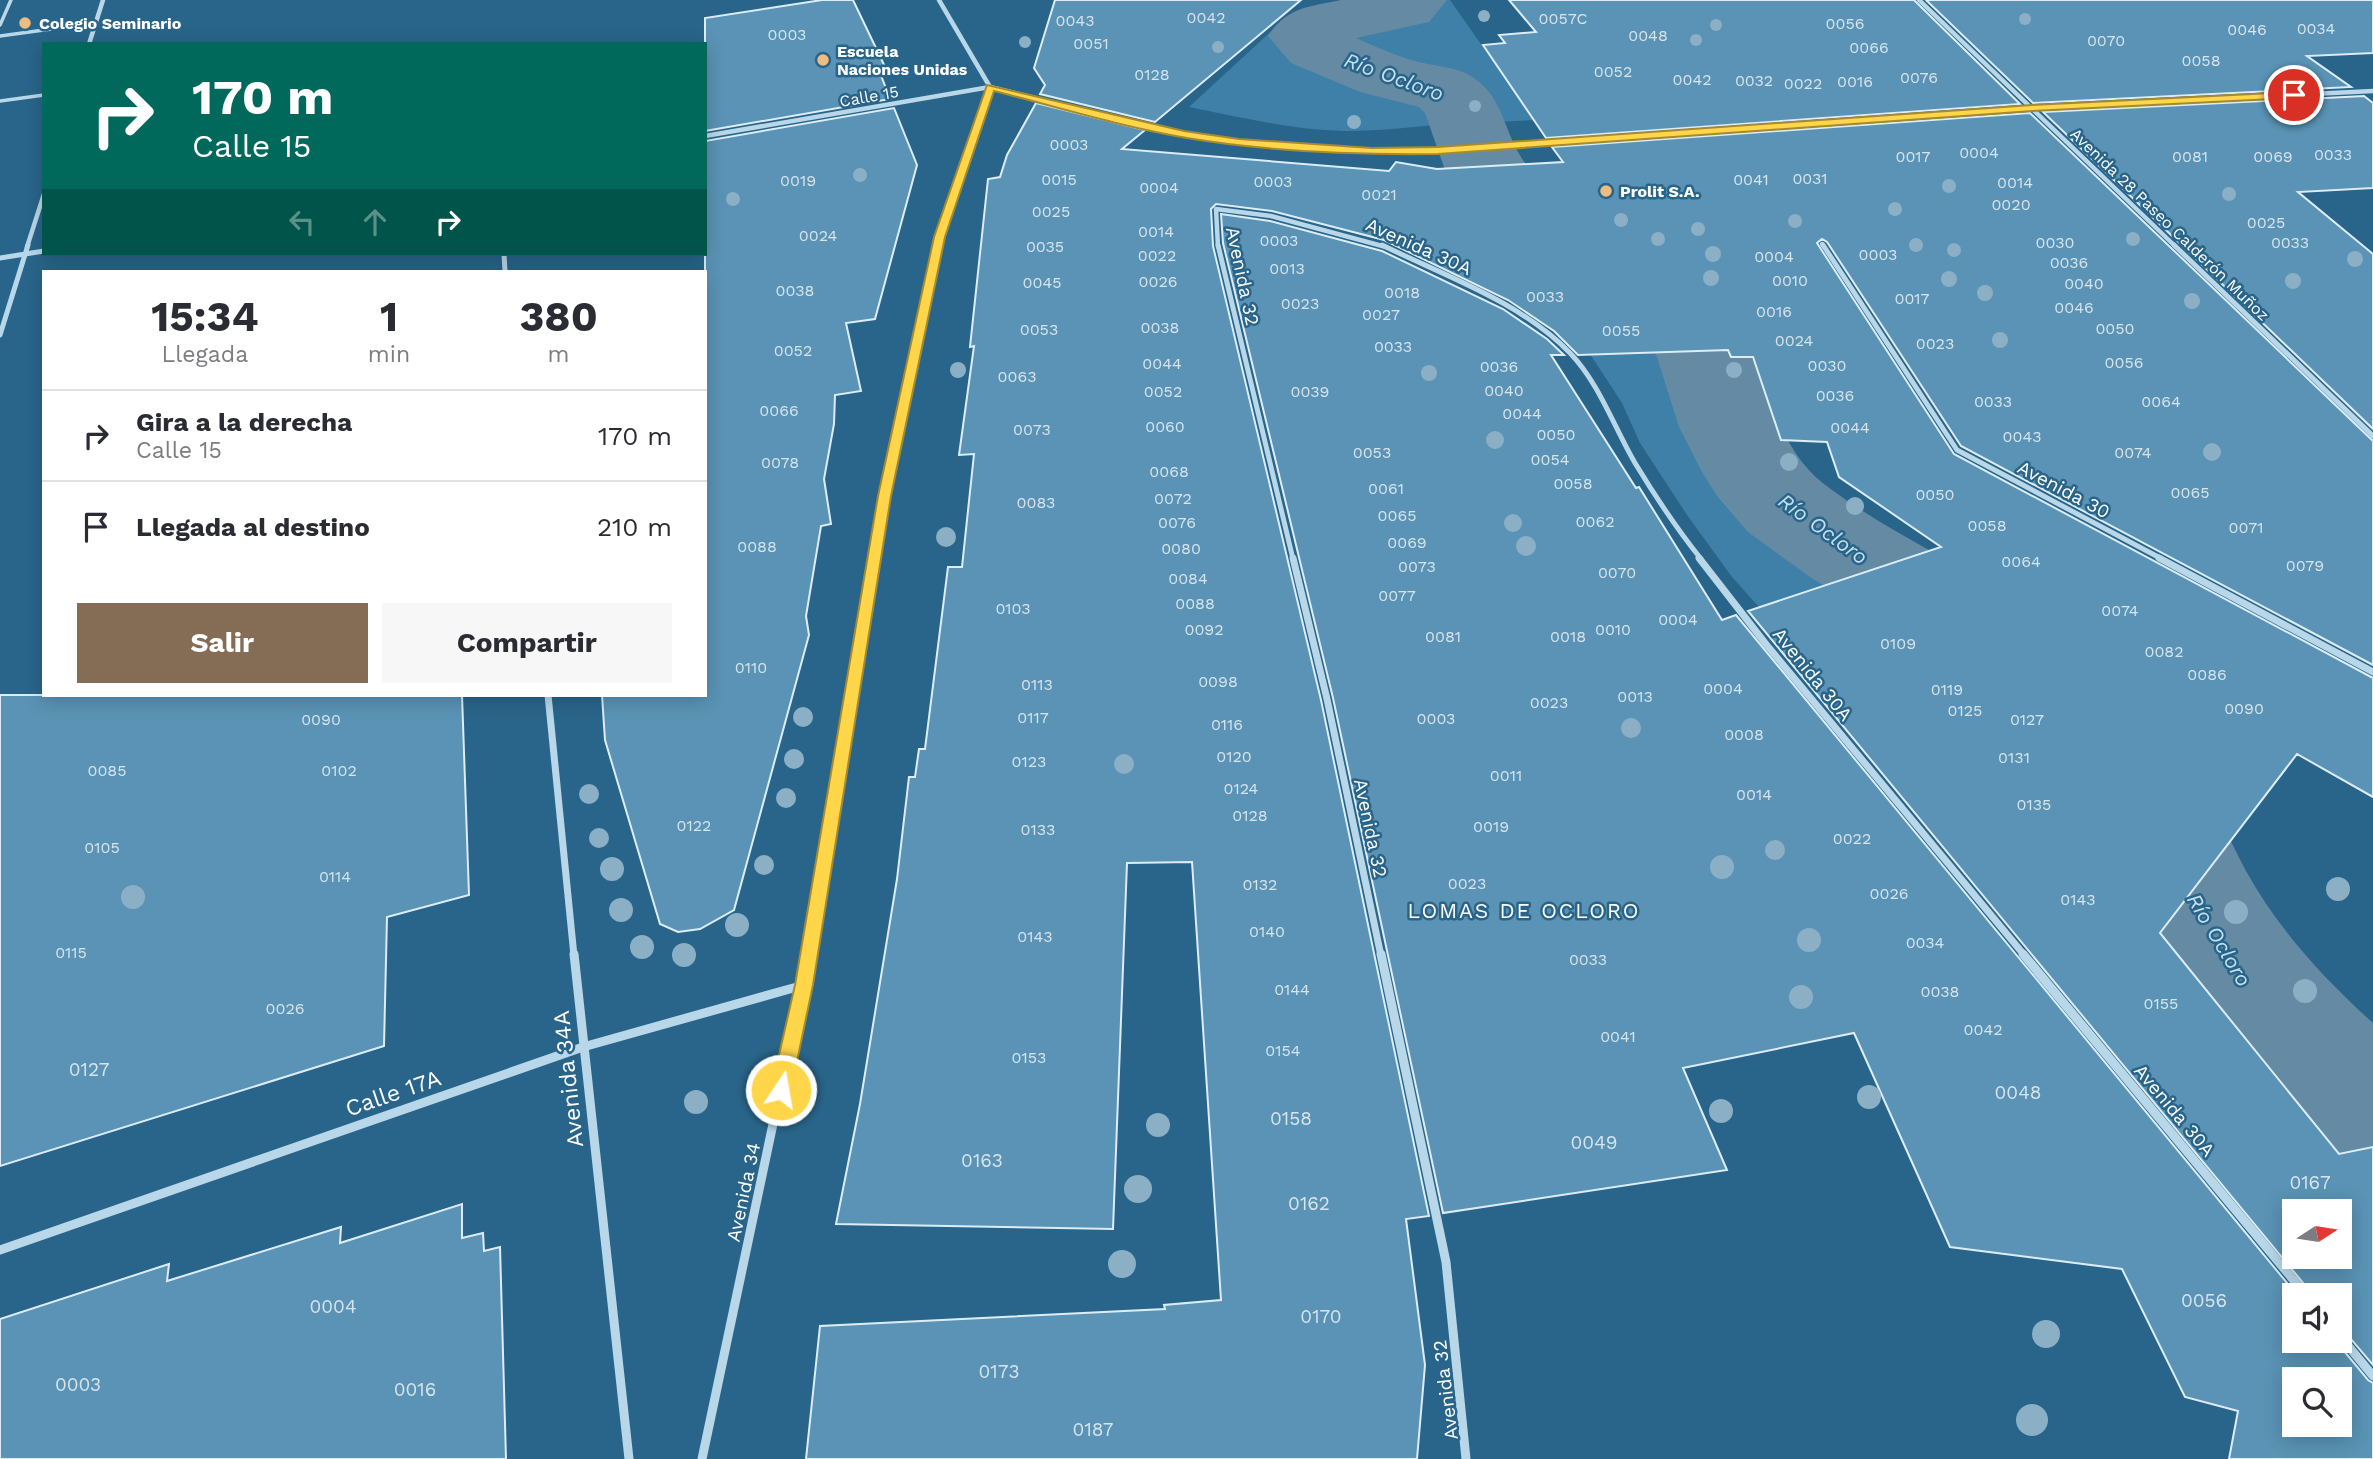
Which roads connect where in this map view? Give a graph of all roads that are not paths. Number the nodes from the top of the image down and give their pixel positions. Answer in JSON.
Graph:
{"nodes":[{"id":1,"x":11,"y":0,"type":"edge"},
{"id":2,"x":103,"y":0,"type":"edge"},
{"id":3,"x":939,"y":0,"type":"edge"},
{"id":4,"x":1919,"y":0,"type":"edge"},
{"id":5,"x":95,"y":23,"type":"junction"},
{"id":6,"x":0,"y":25,"type":"edge"},
{"id":7,"x":0,"y":36,"type":"edge"},
{"id":8,"x":90,"y":42,"type":"edge"},
{"id":9,"x":990,"y":88,"type":"junction"},
{"id":10,"x":2373,"y":91,"type":"edge"},
{"id":11,"x":42,"y":95,"type":"edge"},
{"id":12,"x":0,"y":101,"type":"edge"},
{"id":13,"x":2032,"y":108,"type":"junction"},
{"id":14,"x":707,"y":136,"type":"edge"},
{"id":15,"x":42,"y":200,"type":"edge"},
{"id":16,"x":1216,"y":209,"type":"joint"},
{"id":17,"x":1822,"y":244,"type":"dead end"},
{"id":18,"x":42,"y":251,"type":"edge"},
{"id":19,"x":25,"y":254,"type":"junction"},
{"id":20,"x":0,"y":258,"type":"edge"},
{"id":21,"x":0,"y":335,"type":"edge"},
{"id":22,"x":2373,"y":436,"type":"edge"},
{"id":23,"x":2373,"y":672,"type":"edge"},
{"id":24,"x":548,"y":697,"type":"edge"},
{"id":25,"x":804,"y":985,"type":"junction"},
{"id":26,"x":583,"y":1047,"type":"junction"},
{"id":27,"x":0,"y":1250,"type":"edge"},
{"id":28,"x":2296,"y":1283,"type":"edge"},
{"id":29,"x":2352,"y":1351,"type":"edge"},
{"id":30,"x":2373,"y":1376,"type":"edge"},
{"id":31,"x":629,"y":1459,"type":"edge"},
{"id":32,"x":702,"y":1459,"type":"edge"},
{"id":33,"x":1466,"y":1459,"type":"edge"}],
"edges":[{"from":1,"to":6,"type":"lane"},
{"from":2,"to":5,"type":"street"},
{"from":3,"to":9,"type":"street"},
{"from":4,"to":13,"type":"street","name":"Avenida 28 Paseo Calderón Muñoz"},
{"from":5,"to":7,"type":"lane"},
{"from":5,"to":8,"type":"street"},
{"from":9,"to":13,"type":"street","name":"Calle 15"},
{"from":9,"to":14,"type":"street","name":"Calle 15"},
{"from":9,"to":25,"type":"street","name":"Avenida 34"},
{"from":10,"to":13,"type":"street","name":"Calle 15"},
{"from":11,"to":12,"type":"lane"},
{"from":13,"to":22,"type":"street","name":"Avenida 28 Paseo Calderón Muñoz"},
{"from":15,"to":19,"type":"street"},
{"from":16,"to":28,"type":"street","name":"Avenida 30A"},
{"from":16,"to":33,"type":"street","name":"Avenida 32"},
{"from":17,"to":23,"type":"street","name":"Avenida 30"},
{"from":18,"to":19,"type":"street"},
{"from":19,"to":20,"type":"street"},
{"from":19,"to":21,"type":"street"},
{"from":24,"to":26,"type":"street","name":"Avenida 34A"},
{"from":25,"to":26,"type":"street","name":"Calle 17A"},
{"from":25,"to":32,"type":"street","name":"Avenida 34"},
{"from":26,"to":27,"type":"street","name":"Calle 17A"},
{"from":26,"to":31,"type":"street","name":"Avenida 34A"},
{"from":29,"to":30,"type":"street"}]}
